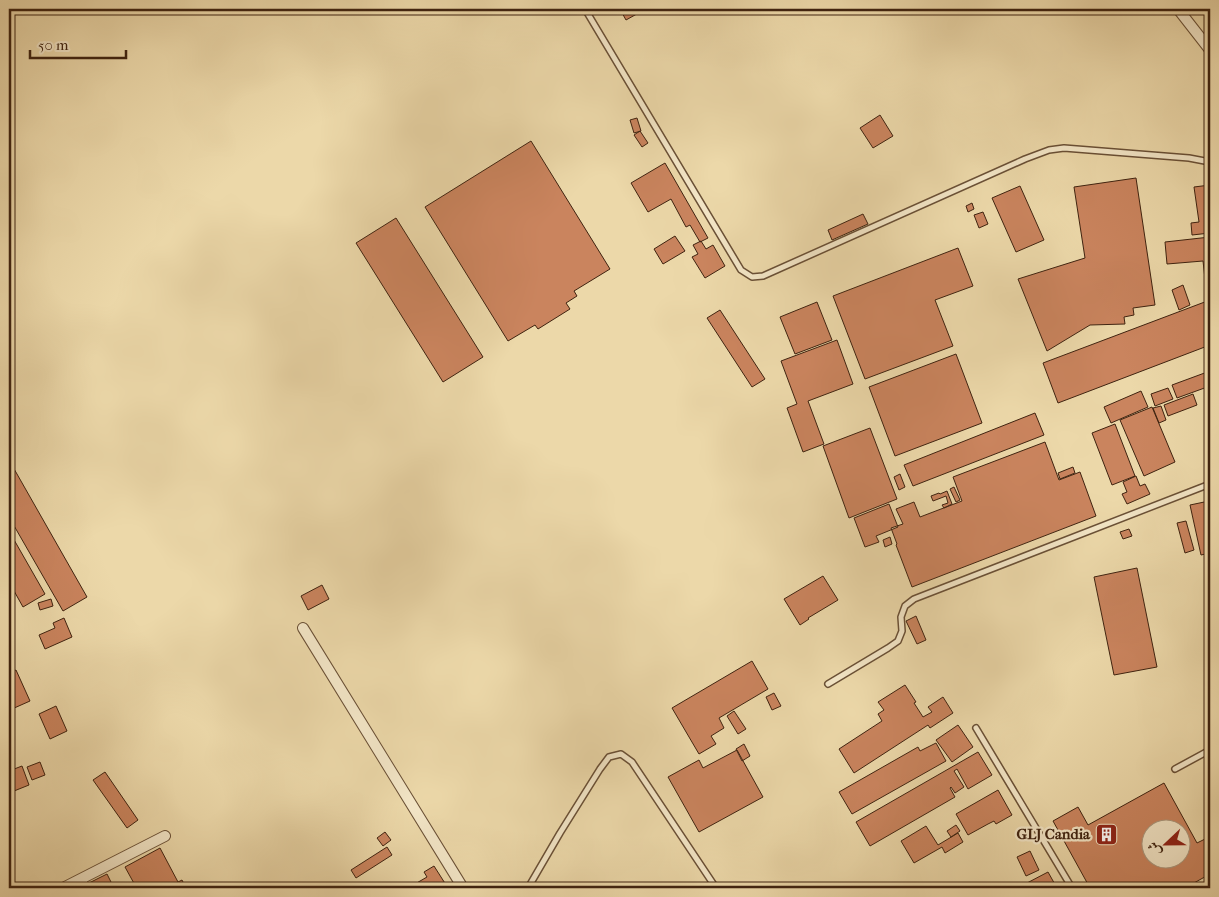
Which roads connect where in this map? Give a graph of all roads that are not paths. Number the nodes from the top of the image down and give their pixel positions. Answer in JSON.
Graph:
{"nodes":[{"id":1,"x":585,"y":9,"type":"edge"},
{"id":2,"x":1178,"y":9,"type":"edge"},
{"id":3,"x":1210,"y":50,"type":"edge"},
{"id":4,"x":1210,"y":162,"type":"edge"},
{"id":5,"x":1210,"y":484,"type":"edge"},
{"id":6,"x":303,"y":628,"type":"dead end"},
{"id":7,"x":828,"y":684,"type":"dead end"},
{"id":8,"x":976,"y":728,"type":"dead end"},
{"id":9,"x":1210,"y":750,"type":"edge"},
{"id":10,"x":1176,"y":769,"type":"dead end"},
{"id":11,"x":165,"y":836,"type":"dead end"},
{"id":12,"x":82,"y":884,"type":"edge"},
{"id":13,"x":63,"y":888,"type":"edge"},
{"id":14,"x":463,"y":888,"type":"edge"},
{"id":15,"x":528,"y":888,"type":"edge"},
{"id":16,"x":716,"y":888,"type":"edge"},
{"id":17,"x":1072,"y":888,"type":"edge"}],
"edges":[{"from":1,"to":4,"type":"lane"},
{"from":2,"to":3,"type":"street"},
{"from":5,"to":7,"type":"lane"},
{"from":6,"to":14,"type":"street"},
{"from":8,"to":17,"type":"lane"},
{"from":9,"to":10,"type":"lane"},
{"from":11,"to":12,"type":"street"},
{"from":12,"to":13,"type":"street"},
{"from":15,"to":16,"type":"lane"}]}
